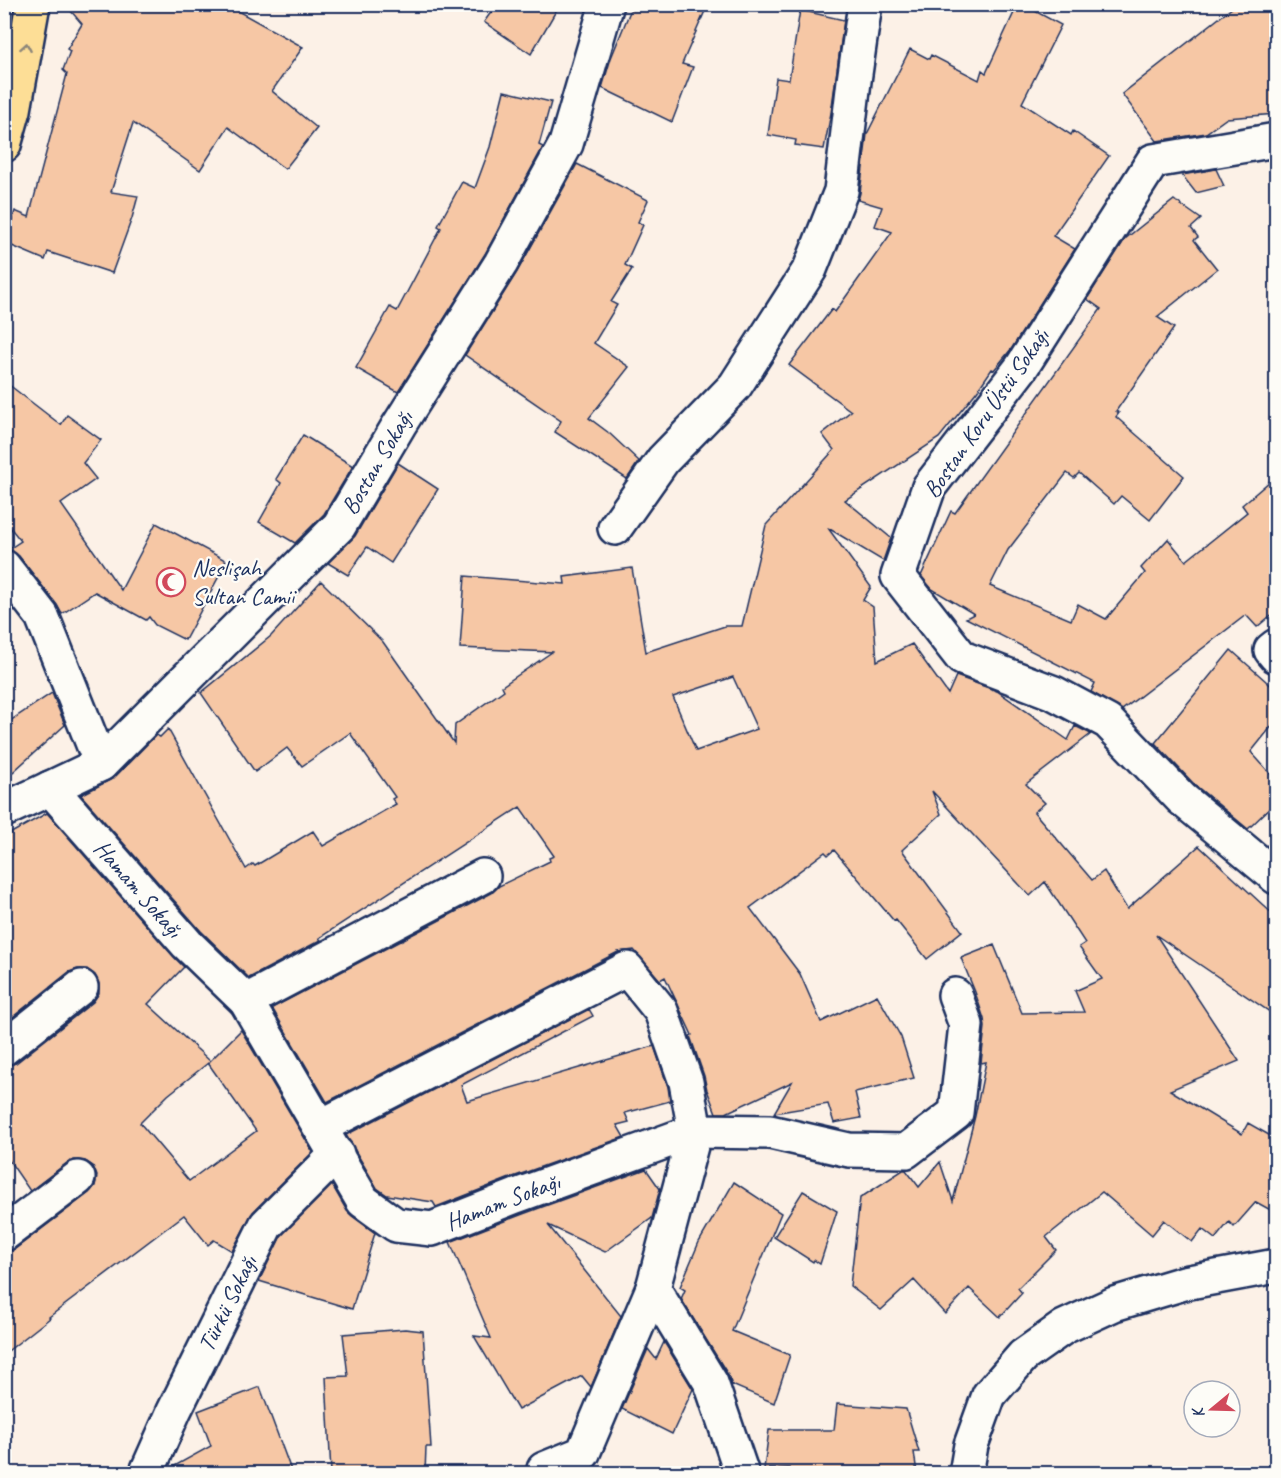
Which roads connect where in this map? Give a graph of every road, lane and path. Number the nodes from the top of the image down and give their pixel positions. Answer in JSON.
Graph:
{"nodes":[{"id":1,"x":33,"y":4,"type":"edge"},
{"id":2,"x":607,"y":4,"type":"edge"},
{"id":3,"x":865,"y":4,"type":"edge"},
{"id":4,"x":1276,"y":140,"type":"edge"},
{"id":5,"x":4,"y":145,"type":"edge"},
{"id":6,"x":615,"y":528,"type":"dead end"},
{"id":7,"x":4,"y":567,"type":"edge"},
{"id":8,"x":1276,"y":646,"type":"edge"},
{"id":9,"x":1276,"y":656,"type":"edge"},
{"id":10,"x":101,"y":764,"type":"junction"},
{"id":11,"x":50,"y":788,"type":"junction"},
{"id":12,"x":4,"y":810,"type":"edge"},
{"id":13,"x":483,"y":876,"type":"dead end"},
{"id":14,"x":1276,"y":877,"type":"edge"},
{"id":15,"x":81,"y":987,"type":"dead end"},
{"id":16,"x":955,"y":995,"type":"dead end"},
{"id":17,"x":246,"y":1000,"type":"junction"},
{"id":18,"x":4,"y":1048,"type":"edge"},
{"id":19,"x":320,"y":1127,"type":"junction"},
{"id":20,"x":696,"y":1131,"type":"junction"},
{"id":21,"x":337,"y":1154,"type":"junction"},
{"id":22,"x":78,"y":1178,"type":"dead end"},
{"id":23,"x":4,"y":1234,"type":"edge"},
{"id":24,"x":1276,"y":1266,"type":"edge"},
{"id":25,"x":653,"y":1288,"type":"junction"},
{"id":26,"x":544,"y":1469,"type":"dead end"},
{"id":27,"x":146,"y":1473,"type":"edge"},
{"id":28,"x":742,"y":1473,"type":"edge"},
{"id":29,"x":966,"y":1473,"type":"edge"}],
"edges":[{"from":5,"to":1,"type":"main road","one_way":true},
{"from":2,"to":10,"type":"street","name":"Bostan Sokağı"},
{"from":3,"to":6,"type":"street"},
{"from":4,"to":14,"type":"street","name":"Bostan Koru Üstü Sokağı"},
{"from":7,"to":10,"type":"street"},
{"from":8,"to":9,"type":"street"},
{"from":10,"to":11,"type":"street","name":"Bostan Sokağı"},
{"from":11,"to":12,"type":"street","name":"Bostan Sokağı"},
{"from":11,"to":17,"type":"street","name":"Hamam Sokağı"},
{"from":13,"to":17,"type":"street"},
{"from":15,"to":18,"type":"street"},
{"from":16,"to":20,"type":"street","name":"Hamam Sokağı"},
{"from":17,"to":19,"type":"street","name":"Hamam Sokağı"},
{"from":19,"to":20,"type":"street"},
{"from":19,"to":21,"type":"street","name":"Hamam Sokağı"},
{"from":20,"to":21,"type":"street","name":"Hamam Sokağı"},
{"from":20,"to":25,"type":"street"},
{"from":21,"to":27,"type":"street","name":"Türkü Sokağı"},
{"from":22,"to":23,"type":"street"},
{"from":24,"to":29,"type":"street"},
{"from":25,"to":26,"type":"street"},
{"from":25,"to":28,"type":"street"}]}
